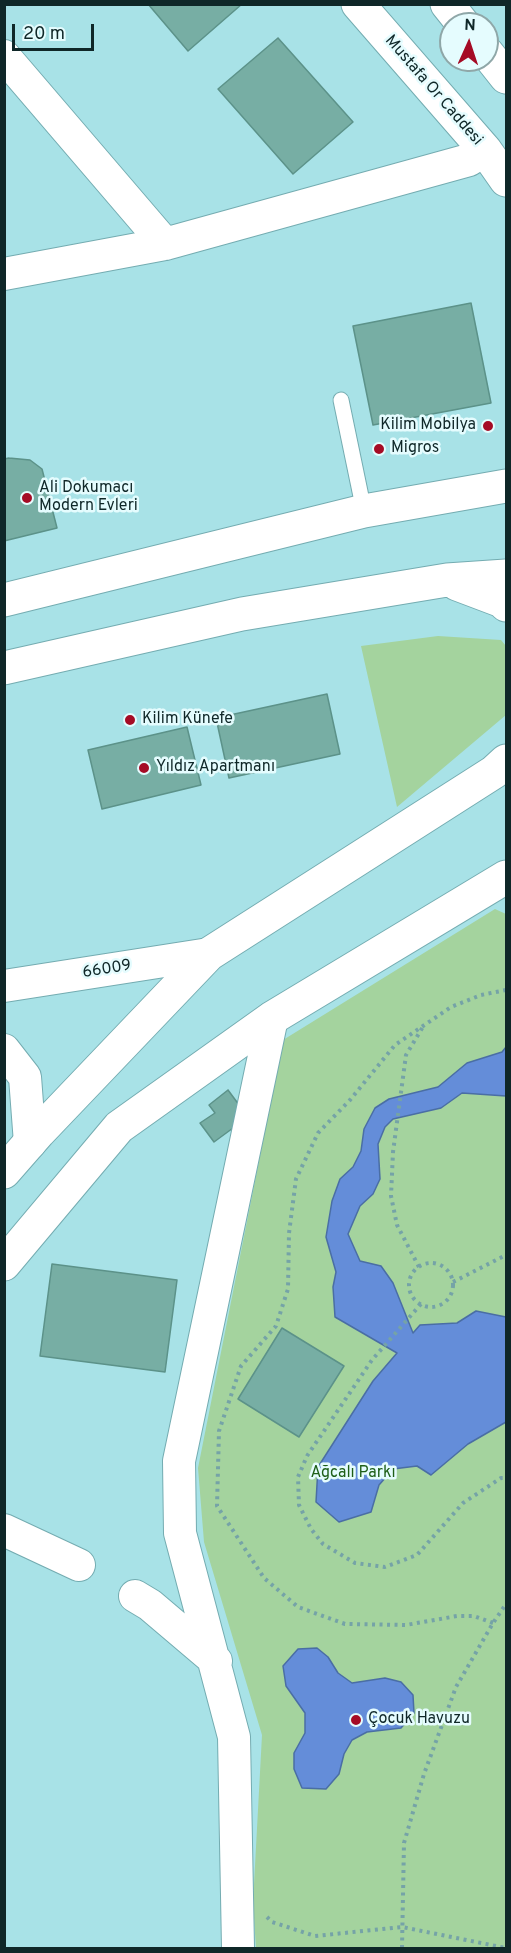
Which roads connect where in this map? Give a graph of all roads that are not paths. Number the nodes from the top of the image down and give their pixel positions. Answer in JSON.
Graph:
{"nodes":[{"id":1,"x":358,"y":4,"type":"edge"},
{"id":2,"x":4,"y":56,"type":"edge"},
{"id":3,"x":484,"y":150,"type":"junction"},
{"id":4,"x":507,"y":180,"type":"edge"},
{"id":5,"x":165,"y":244,"type":"junction"},
{"id":6,"x":4,"y":274,"type":"edge"},
{"id":7,"x":341,"y":400,"type":"dead end"},
{"id":8,"x":507,"y":486,"type":"edge"},
{"id":9,"x":364,"y":511,"type":"junction"},
{"id":10,"x":507,"y":576,"type":"edge"},
{"id":11,"x":447,"y":580,"type":"junction"},
{"id":12,"x":4,"y":600,"type":"edge"},
{"id":13,"x":507,"y":605,"type":"edge"},
{"id":14,"x":4,"y":668,"type":"edge"},
{"id":15,"x":502,"y":760,"type":"edge"},
{"id":16,"x":507,"y":877,"type":"edge"},
{"id":17,"x":209,"y":954,"type":"junction"},
{"id":18,"x":4,"y":986,"type":"edge"},
{"id":19,"x":272,"y":1018,"type":"junction"},
{"id":20,"x":4,"y":1050,"type":"edge"},
{"id":21,"x":30,"y":1143,"type":"junction"},
{"id":22,"x":4,"y":1172,"type":"edge"},
{"id":23,"x":4,"y":1263,"type":"edge"},
{"id":24,"x":4,"y":1530,"type":"edge"},
{"id":25,"x":79,"y":1565,"type":"dead end"},
{"id":26,"x":135,"y":1596,"type":"dead end"},
{"id":27,"x":216,"y":1661,"type":"junction"},
{"id":28,"x":237,"y":1948,"type":"edge"}],
"edges":[{"from":1,"to":3,"type":"main road","name":"Mustafa Or Caddesi"},
{"from":2,"to":5,"type":"street"},
{"from":3,"to":4,"type":"main road","name":"Mustafa Or Caddesi"},
{"from":3,"to":5,"type":"street"},
{"from":5,"to":6,"type":"street"},
{"from":7,"to":9,"type":"lane"},
{"from":8,"to":9,"type":"main road"},
{"from":9,"to":12,"type":"main road"},
{"from":10,"to":11,"type":"main road"},
{"from":11,"to":13,"type":"main road"},
{"from":11,"to":14,"type":"main road"},
{"from":15,"to":17,"type":"main road"},
{"from":16,"to":19,"type":"main road"},
{"from":17,"to":18,"type":"street","name":"66009"},
{"from":17,"to":21,"type":"main road"},
{"from":19,"to":23,"type":"main road"},
{"from":19,"to":27,"type":"street"},
{"from":20,"to":21,"type":"street"},
{"from":21,"to":22,"type":"main road"},
{"from":24,"to":25,"type":"street"},
{"from":26,"to":27,"type":"street"},
{"from":27,"to":28,"type":"street"}]}
